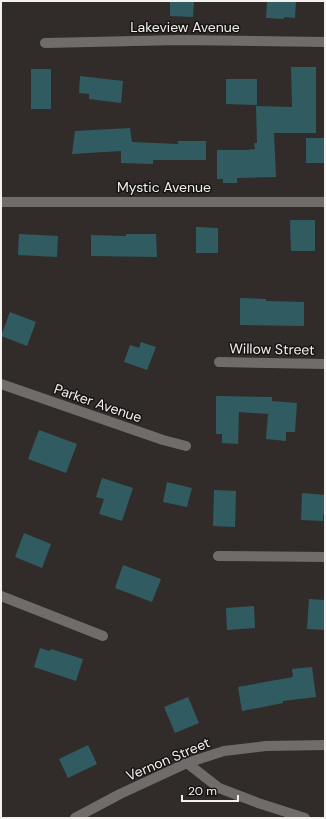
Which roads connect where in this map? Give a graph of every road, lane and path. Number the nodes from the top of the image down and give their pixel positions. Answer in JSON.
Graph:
{"nodes":[{"id":1,"x":325,"y":42,"type":"edge"},
{"id":2,"x":45,"y":43,"type":"dead end"},
{"id":3,"x":3,"y":202,"type":"dead end"},
{"id":4,"x":325,"y":202,"type":"edge"},
{"id":5,"x":218,"y":362,"type":"dead end"},
{"id":6,"x":325,"y":364,"type":"edge"},
{"id":7,"x":1,"y":384,"type":"edge"},
{"id":8,"x":186,"y":446,"type":"dead end"},
{"id":9,"x":218,"y":556,"type":"dead end"},
{"id":10,"x":325,"y":557,"type":"edge"},
{"id":11,"x":1,"y":596,"type":"edge"},
{"id":12,"x":103,"y":636,"type":"dead end"},
{"id":13,"x":325,"y":745,"type":"edge"},
{"id":14,"x":187,"y":764,"type":"junction"},
{"id":15,"x":75,"y":818,"type":"edge"},
{"id":16,"x":305,"y":818,"type":"edge"}],
"edges":[{"from":1,"to":2,"type":"street","name":"Lakeview Avenue"},
{"from":3,"to":4,"type":"street","name":"Mystic Avenue"},
{"from":5,"to":6,"type":"street","name":"Willow Street"},
{"from":7,"to":8,"type":"street","name":"Parker Avenue"},
{"from":9,"to":10,"type":"street"},
{"from":11,"to":12,"type":"street"},
{"from":13,"to":14,"type":"street","name":"Vernon Street"},
{"from":14,"to":15,"type":"street","name":"Vernon Street"},
{"from":14,"to":16,"type":"street"}]}
